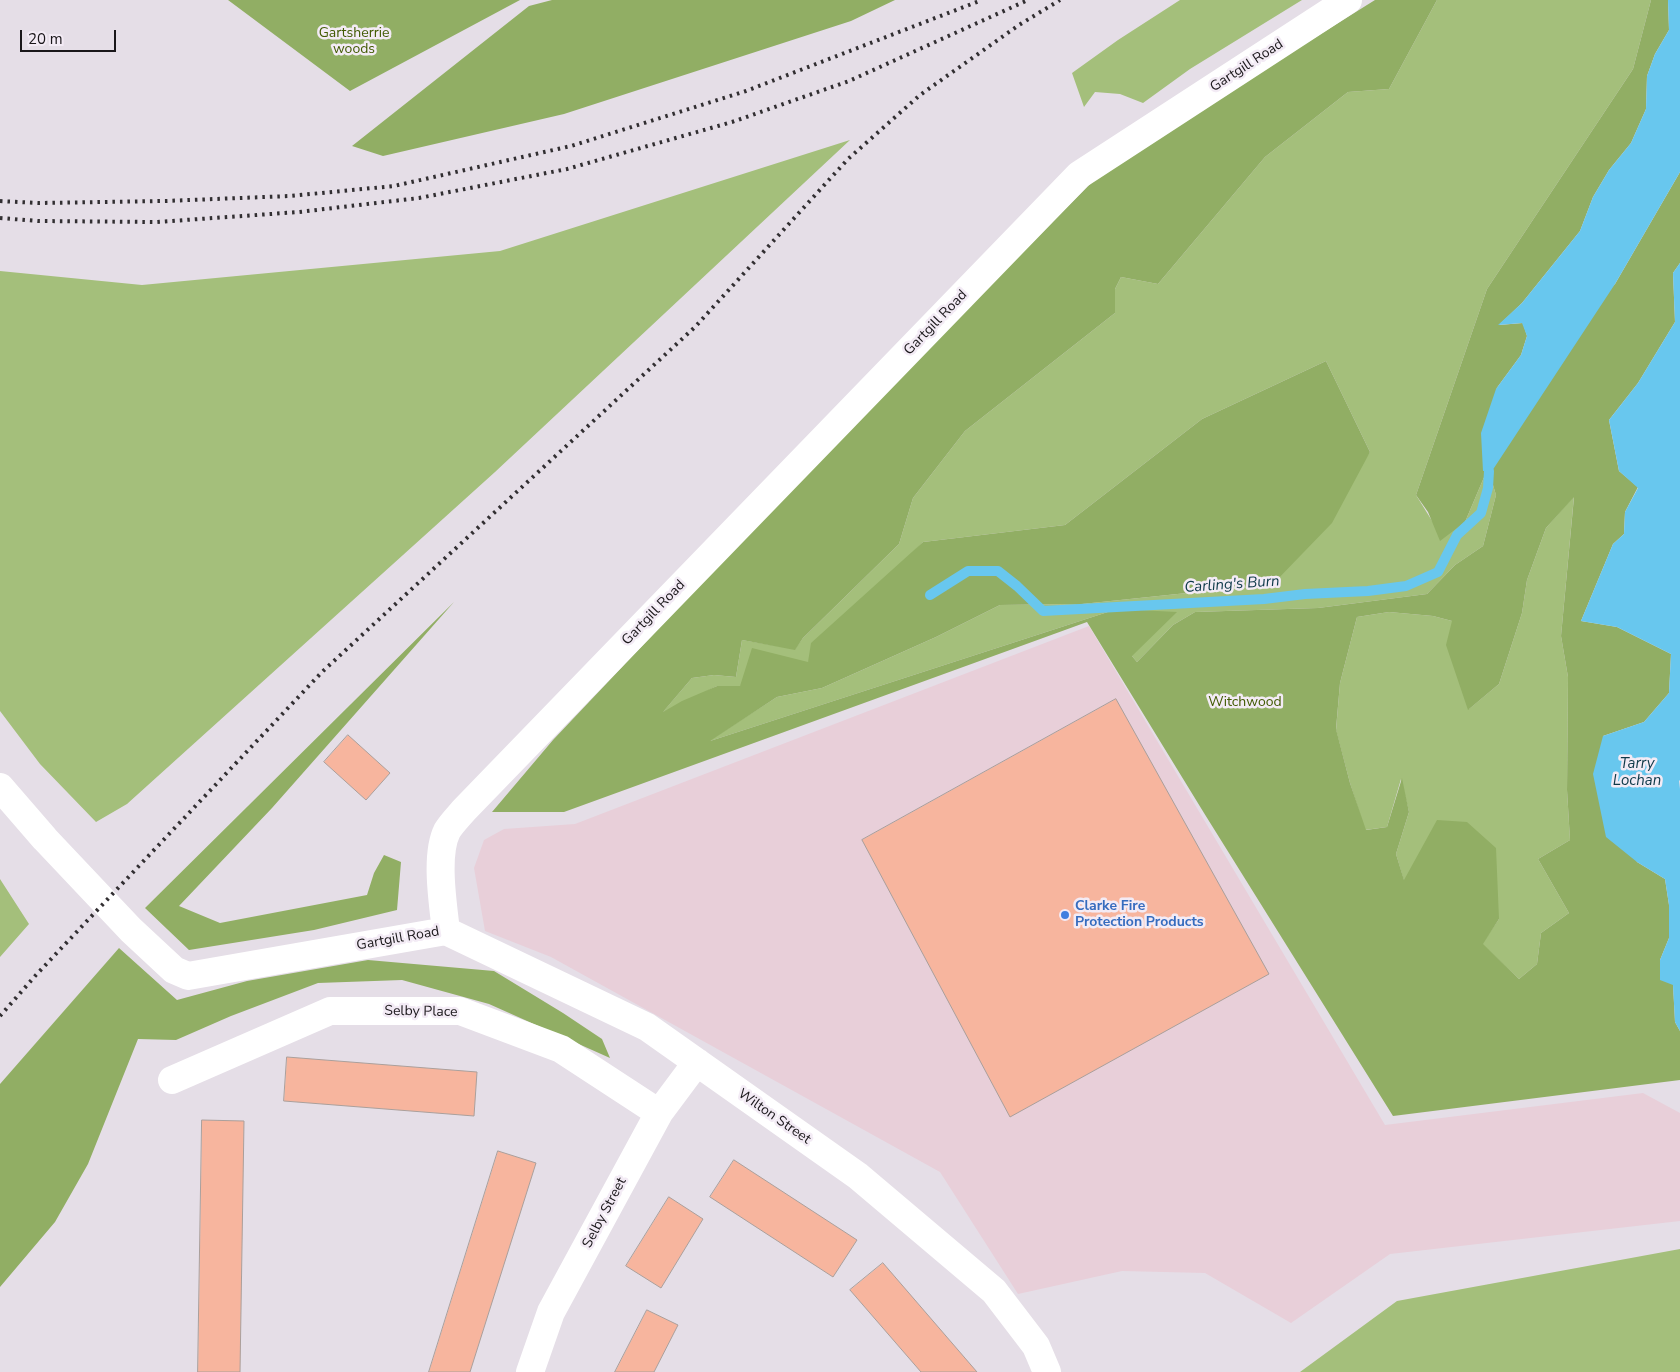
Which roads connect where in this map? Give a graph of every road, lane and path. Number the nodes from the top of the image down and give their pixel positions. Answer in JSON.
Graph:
{"nodes":[{"id":1,"x":1348,"y":0,"type":"edge"},
{"id":2,"x":0,"y":787,"type":"edge"},
{"id":3,"x":446,"y":931,"type":"junction"},
{"id":4,"x":697,"y":1062,"type":"junction"},
{"id":5,"x":172,"y":1080,"type":"dead end"},
{"id":6,"x":659,"y":1112,"type":"junction"},
{"id":7,"x":530,"y":1372,"type":"edge"},
{"id":8,"x":1047,"y":1372,"type":"edge"}],
"edges":[{"from":1,"to":3,"type":"street","name":"Gartgill Road"},
{"from":2,"to":3,"type":"street","name":"Gartgill Road"},
{"from":3,"to":4,"type":"street","name":"Wilton Street"},
{"from":4,"to":6,"type":"street","name":"Selby Street"},
{"from":4,"to":8,"type":"street","name":"Wilton Street"},
{"from":5,"to":6,"type":"street","name":"Selby Place"},
{"from":6,"to":7,"type":"street","name":"Selby Street"}]}
